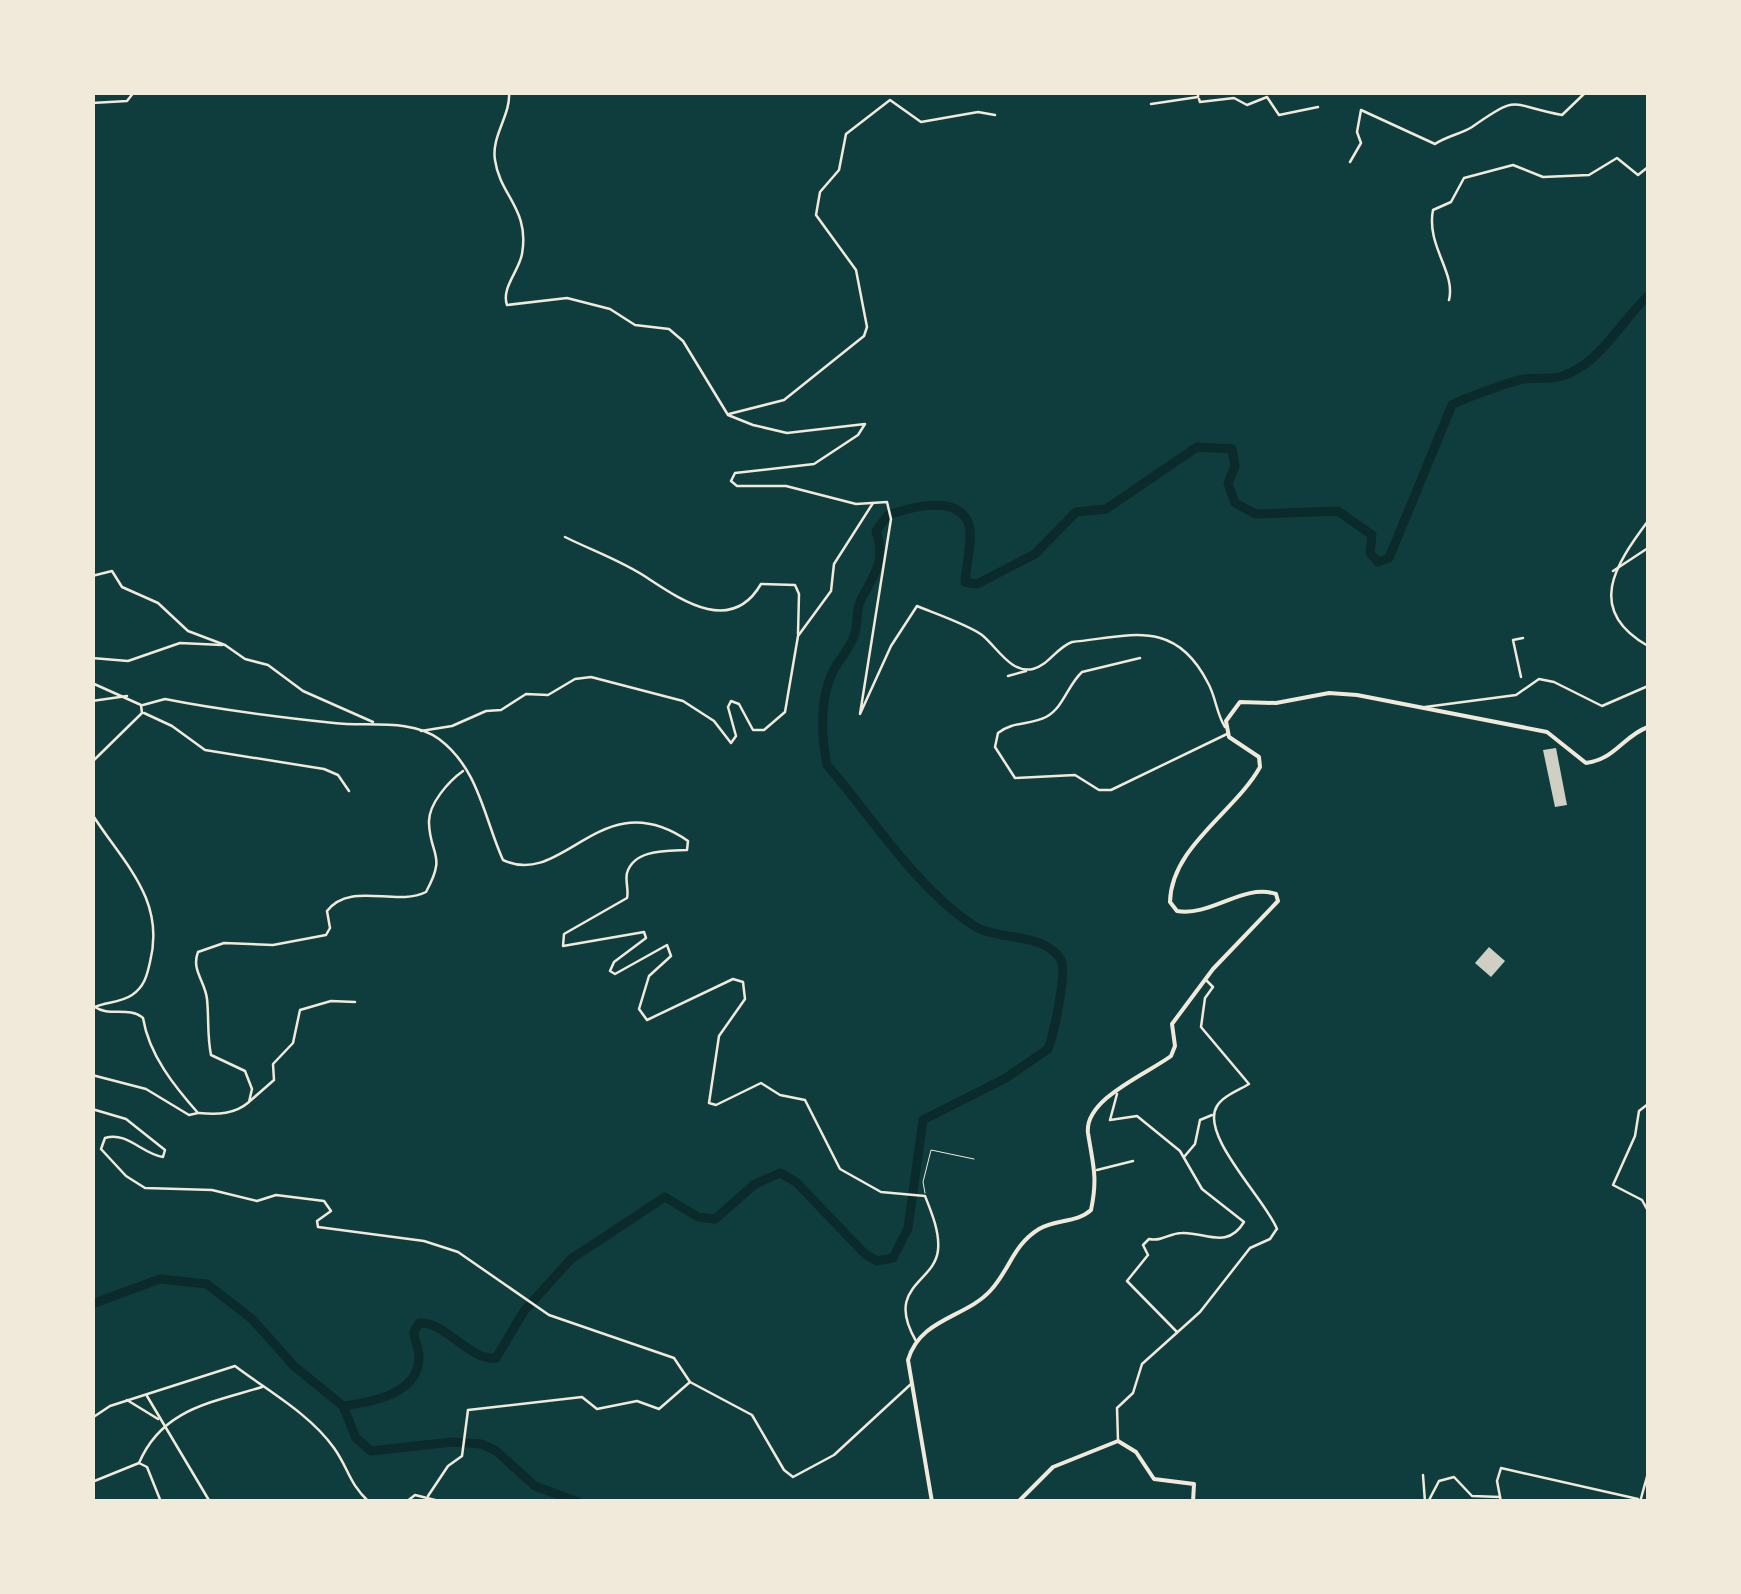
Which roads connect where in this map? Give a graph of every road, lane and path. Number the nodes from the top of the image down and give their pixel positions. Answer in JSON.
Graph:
{"nodes":[{"id":1,"x":134,"y":92,"type":"edge"},
{"id":2,"x":509,"y":92,"type":"edge"},
{"id":3,"x":1586,"y":92,"type":"edge"},
{"id":4,"x":1198,"y":95,"type":"edge"},
{"id":5,"x":92,"y":103,"type":"edge"},
{"id":6,"x":1151,"y":104,"type":"dead end"},
{"id":7,"x":1318,"y":107,"type":"dead end"},
{"id":8,"x":995,"y":115,"type":"dead end"},
{"id":9,"x":1350,"y":162,"type":"dead end"},
{"id":10,"x":1648,"y":167,"type":"edge"},
{"id":11,"x":1449,"y":300,"type":"dead end"},
{"id":12,"x":728,"y":414,"type":"junction"},
{"id":13,"x":873,"y":503,"type":"junction"},
{"id":14,"x":1648,"y":520,"type":"edge"},
{"id":15,"x":565,"y":537,"type":"dead end"},
{"id":16,"x":1648,"y":548,"type":"edge"},
{"id":17,"x":1613,"y":572,"type":"junction"},
{"id":18,"x":92,"y":576,"type":"edge"},
{"id":19,"x":798,"y":636,"type":"junction"},
{"id":20,"x":1524,"y":638,"type":"dead end"},
{"id":21,"x":225,"y":646,"type":"junction"},
{"id":22,"x":1648,"y":646,"type":"edge"},
{"id":23,"x":92,"y":658,"type":"edge"},
{"id":24,"x":1140,"y":658,"type":"dead end"},
{"id":25,"x":1027,"y":670,"type":"junction"},
{"id":26,"x":1008,"y":676,"type":"dead end"},
{"id":27,"x":1522,"y":677,"type":"dead end"},
{"id":28,"x":92,"y":683,"type":"edge"},
{"id":29,"x":1648,"y":686,"type":"edge"},
{"id":30,"x":128,"y":696,"type":"junction"},
{"id":31,"x":92,"y":701,"type":"edge"},
{"id":32,"x":141,"y":705,"type":"junction"},
{"id":33,"x":1418,"y":708,"type":"junction"},
{"id":34,"x":142,"y":713,"type":"junction"},
{"id":35,"x":375,"y":722,"type":"junction"},
{"id":36,"x":1648,"y":727,"type":"edge"},
{"id":37,"x":1227,"y":731,"type":"junction"},
{"id":38,"x":420,"y":732,"type":"junction"},
{"id":39,"x":92,"y":762,"type":"edge"},
{"id":40,"x":464,"y":770,"type":"junction"},
{"id":41,"x":349,"y":791,"type":"dead end"},
{"id":42,"x":92,"y":814,"type":"edge"},
{"id":43,"x":1206,"y":980,"type":"junction"},
{"id":44,"x":355,"y":1002,"type":"dead end"},
{"id":45,"x":94,"y":1007,"type":"edge"},
{"id":46,"x":92,"y":1076,"type":"edge"},
{"id":47,"x":1115,"y":1092,"type":"junction"},
{"id":48,"x":249,"y":1102,"type":"junction"},
{"id":49,"x":1648,"y":1104,"type":"edge"},
{"id":50,"x":92,"y":1109,"type":"edge"},
{"id":51,"x":198,"y":1113,"type":"junction"},
{"id":52,"x":1213,"y":1115,"type":"junction"},
{"id":53,"x":92,"y":1149,"type":"edge"},
{"id":54,"x":102,"y":1149,"type":"junction"},
{"id":55,"x":1182,"y":1157,"type":"junction"},
{"id":56,"x":974,"y":1159,"type":"dead end"},
{"id":57,"x":1133,"y":1160,"type":"dead end"},
{"id":58,"x":1097,"y":1170,"type":"junction"},
{"id":59,"x":925,"y":1196,"type":"junction"},
{"id":60,"x":1648,"y":1211,"type":"edge"},
{"id":61,"x":1177,"y":1332,"type":"junction"},
{"id":62,"x":916,"y":1342,"type":"junction"},
{"id":63,"x":690,"y":1382,"type":"junction"},
{"id":64,"x":912,"y":1383,"type":"junction"},
{"id":65,"x":262,"y":1387,"type":"junction"},
{"id":66,"x":147,"y":1396,"type":"junction"},
{"id":67,"x":127,"y":1400,"type":"junction"},
{"id":68,"x":92,"y":1418,"type":"edge"},
{"id":69,"x":160,"y":1420,"type":"junction"},
{"id":70,"x":163,"y":1427,"type":"junction"},
{"id":71,"x":1118,"y":1441,"type":"junction"},
{"id":72,"x":138,"y":1463,"type":"junction"},
{"id":73,"x":1648,"y":1473,"type":"edge"},
{"id":74,"x":1423,"y":1475,"type":"dead end"},
{"id":75,"x":92,"y":1482,"type":"edge"},
{"id":76,"x":427,"y":1497,"type":"junction"},
{"id":77,"x":1502,"y":1500,"type":"edge"},
{"id":78,"x":1639,"y":1500,"type":"edge"},
{"id":79,"x":161,"y":1502,"type":"edge"},
{"id":80,"x":210,"y":1502,"type":"edge"},
{"id":81,"x":368,"y":1502,"type":"edge"},
{"id":82,"x":406,"y":1502,"type":"edge"},
{"id":83,"x":443,"y":1502,"type":"edge"},
{"id":84,"x":932,"y":1502,"type":"edge"},
{"id":85,"x":1018,"y":1502,"type":"edge"},
{"id":86,"x":1193,"y":1502,"type":"edge"},
{"id":87,"x":1426,"y":1502,"type":"edge"}],
"edges":[{"from":1,"to":5,"type":"street"},
{"from":2,"to":12,"type":"street"},
{"from":3,"to":9,"type":"street"},
{"from":4,"to":6,"type":"street"},
{"from":4,"to":7,"type":"street"},
{"from":8,"to":12,"type":"street"},
{"from":10,"to":11,"type":"street"},
{"from":12,"to":13,"type":"street"},
{"from":13,"to":19,"type":"street"},
{"from":13,"to":25,"type":"street"},
{"from":14,"to":17,"type":"street"},
{"from":15,"to":19,"type":"street"},
{"from":16,"to":17,"type":"street"},
{"from":17,"to":22,"type":"street"},
{"from":18,"to":21,"type":"street"},
{"from":19,"to":38,"type":"street"},
{"from":20,"to":27,"type":"street"},
{"from":21,"to":23,"type":"street"},
{"from":21,"to":35,"type":"street"},
{"from":24,"to":37,"type":"street"},
{"from":25,"to":26,"type":"street"},
{"from":25,"to":37,"type":"street"},
{"from":28,"to":30,"type":"street"},
{"from":29,"to":33,"type":"street"},
{"from":30,"to":31,"type":"street"},
{"from":30,"to":32,"type":"street"},
{"from":32,"to":34,"type":"street"},
{"from":32,"to":35,"type":"street"},
{"from":33,"to":36,"type":"main road"},
{"from":33,"to":37,"type":"main road"},
{"from":34,"to":39,"type":"street"},
{"from":34,"to":41,"type":"street"},
{"from":35,"to":38,"type":"street"},
{"from":37,"to":43,"type":"main road"},
{"from":38,"to":40,"type":"street"},
{"from":40,"to":48,"type":"street"},
{"from":40,"to":59,"type":"street"},
{"from":42,"to":45,"type":"street"},
{"from":43,"to":47,"type":"main road"},
{"from":43,"to":52,"type":"street"},
{"from":44,"to":48,"type":"street"},
{"from":45,"to":51,"type":"street"},
{"from":46,"to":51,"type":"street"},
{"from":47,"to":55,"type":"street"},
{"from":47,"to":58,"type":"main road"},
{"from":48,"to":51,"type":"street"},
{"from":49,"to":60,"type":"street"},
{"from":50,"to":54,"type":"street"},
{"from":52,"to":55,"type":"street"},
{"from":52,"to":61,"type":"street"},
{"from":53,"to":54,"type":"street"},
{"from":54,"to":63,"type":"street"},
{"from":55,"to":61,"type":"street"},
{"from":56,"to":59,"type":"lane"},
{"from":57,"to":58,"type":"street"},
{"from":58,"to":62,"type":"main road"},
{"from":59,"to":62,"type":"street"},
{"from":61,"to":71,"type":"street"},
{"from":62,"to":64,"type":"main road"},
{"from":63,"to":64,"type":"street"},
{"from":63,"to":76,"type":"street"},
{"from":64,"to":84,"type":"main road"},
{"from":65,"to":66,"type":"street"},
{"from":65,"to":70,"type":"street"},
{"from":65,"to":81,"type":"street"},
{"from":66,"to":67,"type":"street"},
{"from":66,"to":69,"type":"street"},
{"from":67,"to":68,"type":"street"},
{"from":67,"to":69,"type":"street"},
{"from":69,"to":70,"type":"street"},
{"from":70,"to":72,"type":"street"},
{"from":70,"to":80,"type":"street"},
{"from":71,"to":85,"type":"main road"},
{"from":71,"to":86,"type":"main road"},
{"from":72,"to":75,"type":"street"},
{"from":72,"to":79,"type":"street"},
{"from":73,"to":78,"type":"street"},
{"from":74,"to":87,"type":"street"},
{"from":76,"to":82,"type":"street"},
{"from":76,"to":83,"type":"street"},
{"from":77,"to":78,"type":"street"},
{"from":77,"to":87,"type":"street"}]}
